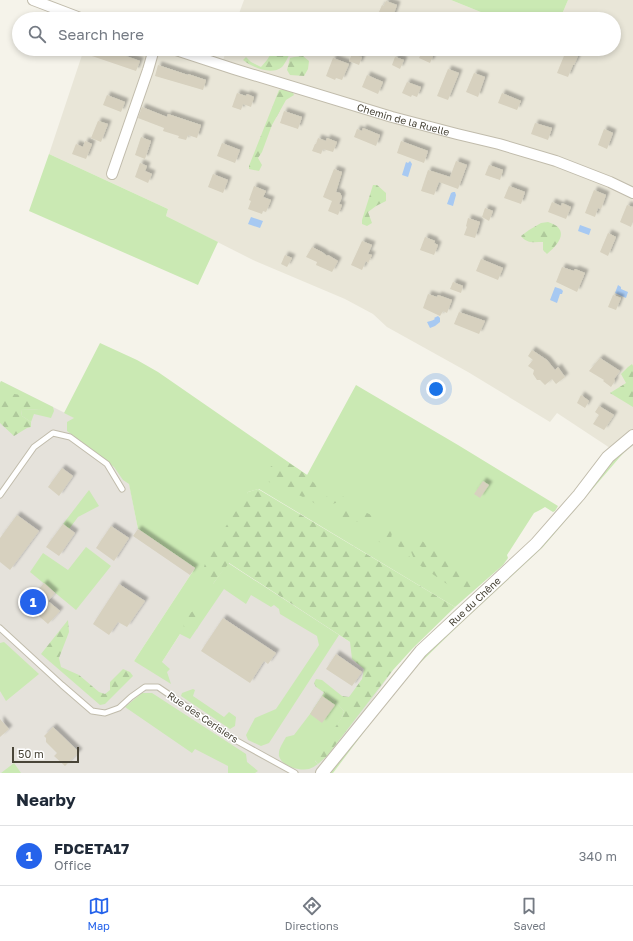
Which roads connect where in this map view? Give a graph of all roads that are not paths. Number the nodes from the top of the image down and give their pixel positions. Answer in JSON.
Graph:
{"nodes":[{"id":1,"x":33,"y":0,"type":"edge"},
{"id":2,"x":65,"y":12,"type":"edge"},
{"id":3,"x":152,"y":56,"type":"edge"},
{"id":4,"x":193,"y":56,"type":"edge"},
{"id":5,"x":112,"y":174,"type":"dead end"},
{"id":6,"x":633,"y":193,"type":"edge"},
{"id":7,"x":633,"y":436,"type":"edge"},
{"id":8,"x":122,"y":489,"type":"dead end"},
{"id":9,"x":0,"y":495,"type":"edge"},
{"id":10,"x":0,"y":628,"type":"edge"},
{"id":11,"x":296,"y":773,"type":"edge"},
{"id":12,"x":322,"y":773,"type":"edge"}],
"edges":[{"from":1,"to":2,"type":"street"},
{"from":3,"to":5,"type":"street"},
{"from":4,"to":6,"type":"street","name":"Chemin de la Ruelle"},
{"from":7,"to":12,"type":"street","name":"Rue du Chêne"},
{"from":8,"to":9,"type":"lane"},
{"from":10,"to":11,"type":"lane","name":"Rue des Cerisiers"}]}
